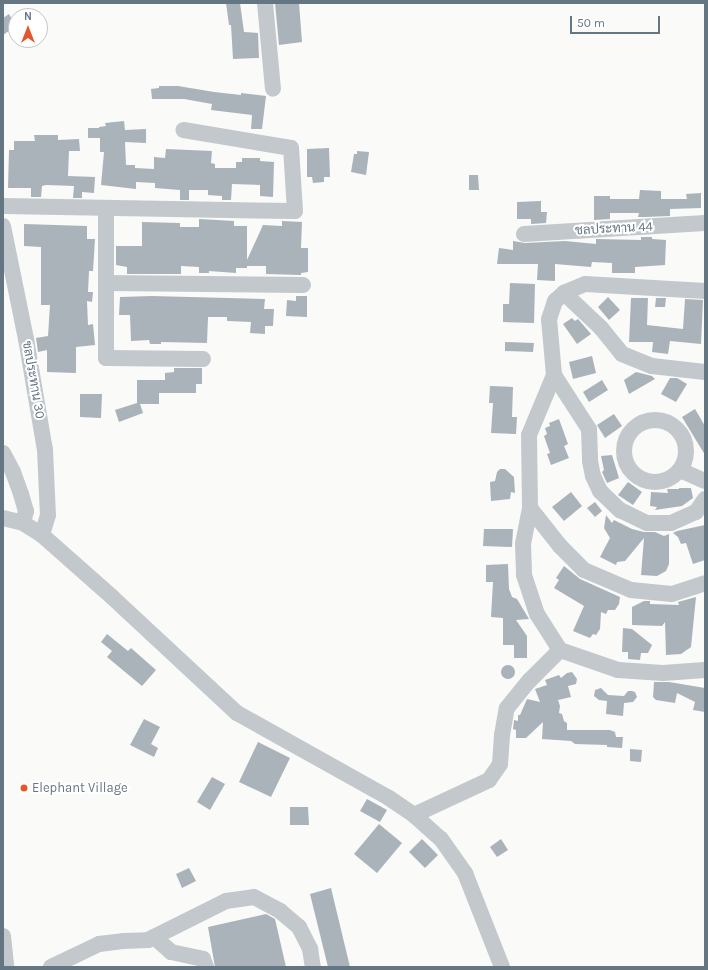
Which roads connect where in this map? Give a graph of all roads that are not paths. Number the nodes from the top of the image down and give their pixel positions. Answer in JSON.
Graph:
{"nodes":[{"id":1,"x":265,"y":3,"type":"edge"},
{"id":2,"x":273,"y":89,"type":"dead end"},
{"id":3,"x":184,"y":130,"type":"dead end"},
{"id":4,"x":3,"y":206,"type":"edge"},
{"id":5,"x":106,"y":209,"type":"junction"},
{"id":6,"x":705,"y":223,"type":"edge"},
{"id":7,"x":3,"y":226,"type":"edge"},
{"id":8,"x":524,"y":234,"type":"dead end"},
{"id":9,"x":106,"y":283,"type":"junction"},
{"id":10,"x":303,"y":285,"type":"dead end"},
{"id":11,"x":705,"y":291,"type":"edge"},
{"id":12,"x":564,"y":293,"type":"junction"},
{"id":13,"x":203,"y":359,"type":"dead end"},
{"id":14,"x":705,"y":372,"type":"edge"},
{"id":15,"x":554,"y":375,"type":"junction"},
{"id":16,"x":3,"y":453,"type":"edge"},
{"id":17,"x":680,"y":470,"type":"dead end"},
{"id":18,"x":705,"y":481,"type":"edge"},
{"id":19,"x":705,"y":499,"type":"edge"},
{"id":20,"x":530,"y":508,"type":"junction"},
{"id":21,"x":3,"y":518,"type":"edge"},
{"id":22,"x":23,"y":523,"type":"junction"},
{"id":23,"x":42,"y":535,"type":"junction"},
{"id":24,"x":705,"y":583,"type":"edge"},
{"id":25,"x":560,"y":650,"type":"junction"},
{"id":26,"x":705,"y":670,"type":"edge"},
{"id":27,"x":414,"y":815,"type":"junction"},
{"id":28,"x":3,"y":936,"type":"edge"},
{"id":29,"x":154,"y":937,"type":"junction"},
{"id":30,"x":6,"y":967,"type":"edge"},
{"id":31,"x":50,"y":967,"type":"edge"},
{"id":32,"x":206,"y":967,"type":"edge"},
{"id":33,"x":313,"y":967,"type":"edge"},
{"id":34,"x":502,"y":967,"type":"edge"}],
"edges":[{"from":1,"to":2,"type":"street"},
{"from":3,"to":5,"type":"street"},
{"from":4,"to":5,"type":"street"},
{"from":5,"to":9,"type":"street"},
{"from":6,"to":8,"type":"street","name":"ชลประทาน 44"},
{"from":7,"to":23,"type":"street","name":"ชลประทาน 30"},
{"from":9,"to":10,"type":"street"},
{"from":9,"to":13,"type":"street"},
{"from":11,"to":12,"type":"street"},
{"from":12,"to":14,"type":"street"},
{"from":12,"to":15,"type":"street"},
{"from":15,"to":19,"type":"street"},
{"from":15,"to":20,"type":"street"},
{"from":16,"to":22,"type":"street"},
{"from":17,"to":18,"type":"street"},
{"from":20,"to":24,"type":"street"},
{"from":20,"to":25,"type":"street"},
{"from":21,"to":22,"type":"street"},
{"from":22,"to":23,"type":"street"},
{"from":23,"to":27,"type":"street"},
{"from":25,"to":26,"type":"street"},
{"from":25,"to":27,"type":"street"},
{"from":27,"to":34,"type":"street"},
{"from":28,"to":30,"type":"street"},
{"from":29,"to":31,"type":"street"},
{"from":29,"to":32,"type":"street"},
{"from":29,"to":33,"type":"street"}]}
